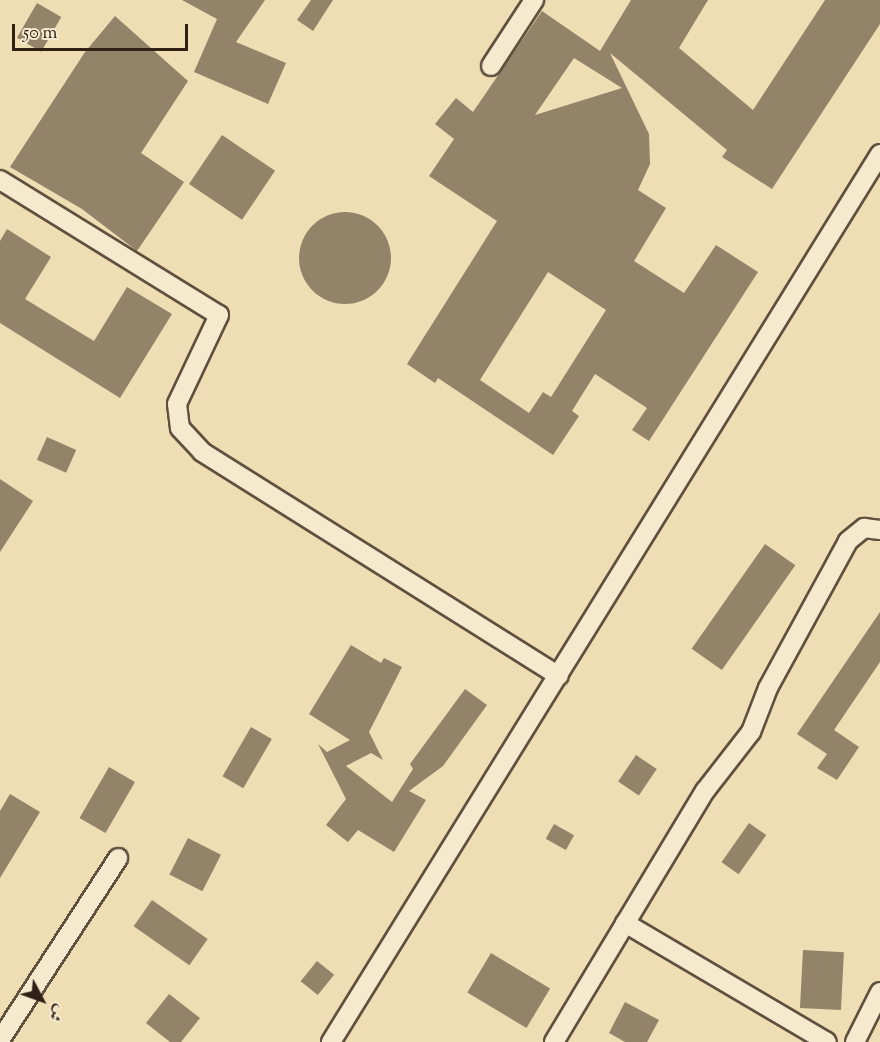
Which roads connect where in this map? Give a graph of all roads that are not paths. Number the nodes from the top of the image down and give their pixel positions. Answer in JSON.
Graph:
{"nodes":[{"id":1,"x":534,"y":0,"type":"edge"},
{"id":2,"x":491,"y":66,"type":"dead end"},
{"id":3,"x":880,"y":154,"type":"edge"},
{"id":4,"x":0,"y":180,"type":"edge"},
{"id":5,"x":880,"y":530,"type":"edge"},
{"id":6,"x":559,"y":676,"type":"junction"},
{"id":7,"x":118,"y":858,"type":"dead end"},
{"id":8,"x":625,"y":924,"type":"junction"},
{"id":9,"x":880,"y":992,"type":"edge"},
{"id":10,"x":0,"y":1040,"type":"edge"},
{"id":11,"x":331,"y":1042,"type":"edge"},
{"id":12,"x":554,"y":1042,"type":"edge"},
{"id":13,"x":827,"y":1042,"type":"edge"},
{"id":14,"x":855,"y":1042,"type":"edge"}],
"edges":[{"from":1,"to":2,"type":"street"},
{"from":3,"to":6,"type":"street"},
{"from":4,"to":6,"type":"street"},
{"from":5,"to":8,"type":"street"},
{"from":6,"to":11,"type":"street"},
{"from":7,"to":10,"type":"street"},
{"from":8,"to":12,"type":"street"},
{"from":8,"to":13,"type":"street"},
{"from":9,"to":14,"type":"street"}]}
